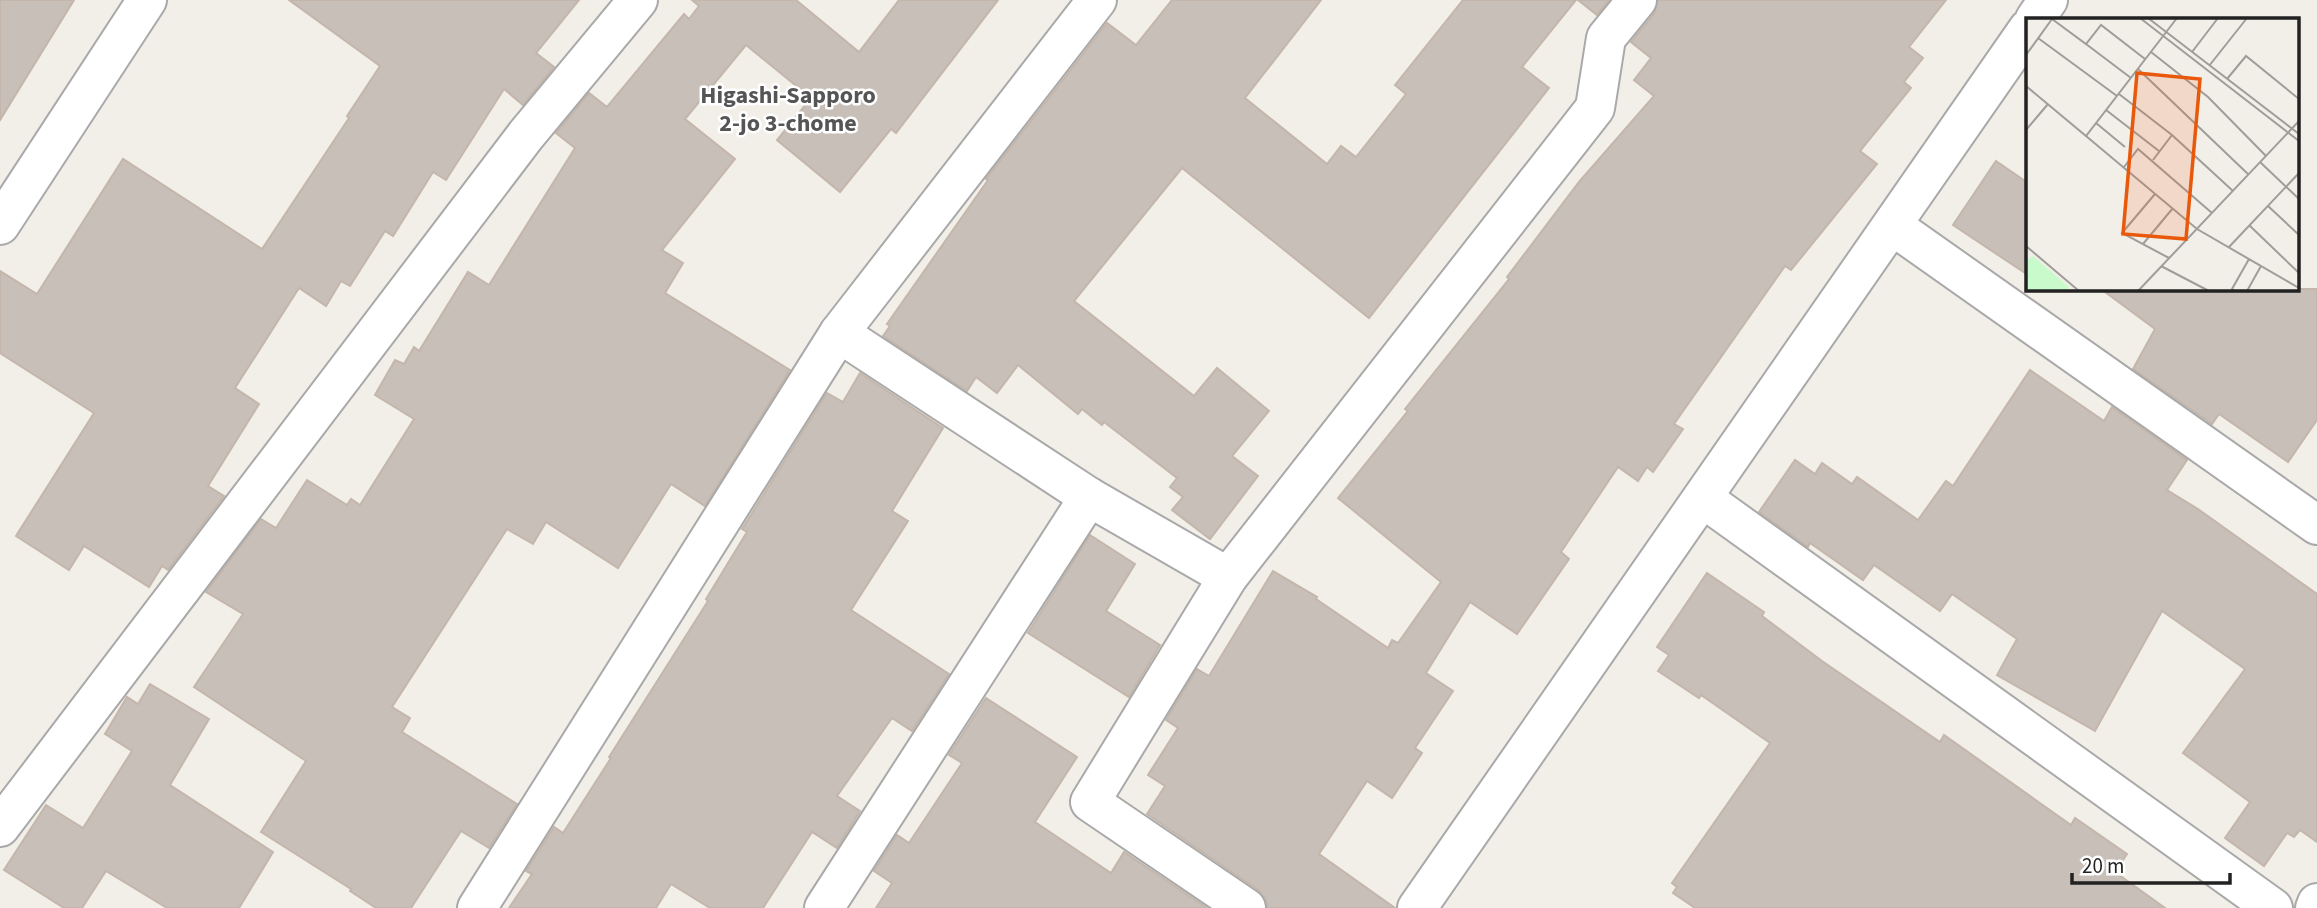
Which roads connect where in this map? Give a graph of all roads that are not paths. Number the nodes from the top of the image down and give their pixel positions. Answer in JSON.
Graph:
{"nodes":[{"id":1,"x":148,"y":0,"type":"edge"},
{"id":2,"x":638,"y":0,"type":"edge"},
{"id":3,"x":1097,"y":0,"type":"edge"},
{"id":4,"x":1637,"y":0,"type":"edge"},
{"id":5,"x":2048,"y":0,"type":"edge"},
{"id":6,"x":2036,"y":18,"type":"edge"},
{"id":7,"x":2026,"y":32,"type":"edge"},
{"id":8,"x":0,"y":225,"type":"edge"},
{"id":9,"x":1893,"y":226,"type":"junction"},
{"id":10,"x":839,"y":333,"type":"junction"},
{"id":11,"x":1089,"y":497,"type":"junction"},
{"id":12,"x":1704,"y":499,"type":"junction"},
{"id":13,"x":2317,"y":525,"type":"edge"},
{"id":14,"x":1228,"y":577,"type":"junction"},
{"id":15,"x":0,"y":827,"type":"edge"},
{"id":16,"x":2317,"y":903,"type":"edge"},
{"id":17,"x":477,"y":908,"type":"edge"},
{"id":18,"x":824,"y":908,"type":"edge"},
{"id":19,"x":1246,"y":908,"type":"edge"},
{"id":20,"x":1417,"y":908,"type":"edge"},
{"id":21,"x":2273,"y":908,"type":"edge"},
{"id":22,"x":2315,"y":908,"type":"edge"}],
"edges":[{"from":1,"to":8,"type":"street"},
{"from":2,"to":15,"type":"street"},
{"from":3,"to":10,"type":"street"},
{"from":4,"to":14,"type":"street"},
{"from":5,"to":6,"type":"street"},
{"from":7,"to":9,"type":"street"},
{"from":9,"to":12,"type":"street"},
{"from":9,"to":13,"type":"street"},
{"from":10,"to":11,"type":"street"},
{"from":10,"to":17,"type":"street"},
{"from":11,"to":14,"type":"street"},
{"from":11,"to":18,"type":"street"},
{"from":12,"to":20,"type":"street"},
{"from":12,"to":21,"type":"street"},
{"from":14,"to":19,"type":"street"},
{"from":16,"to":22,"type":"street"}]}
